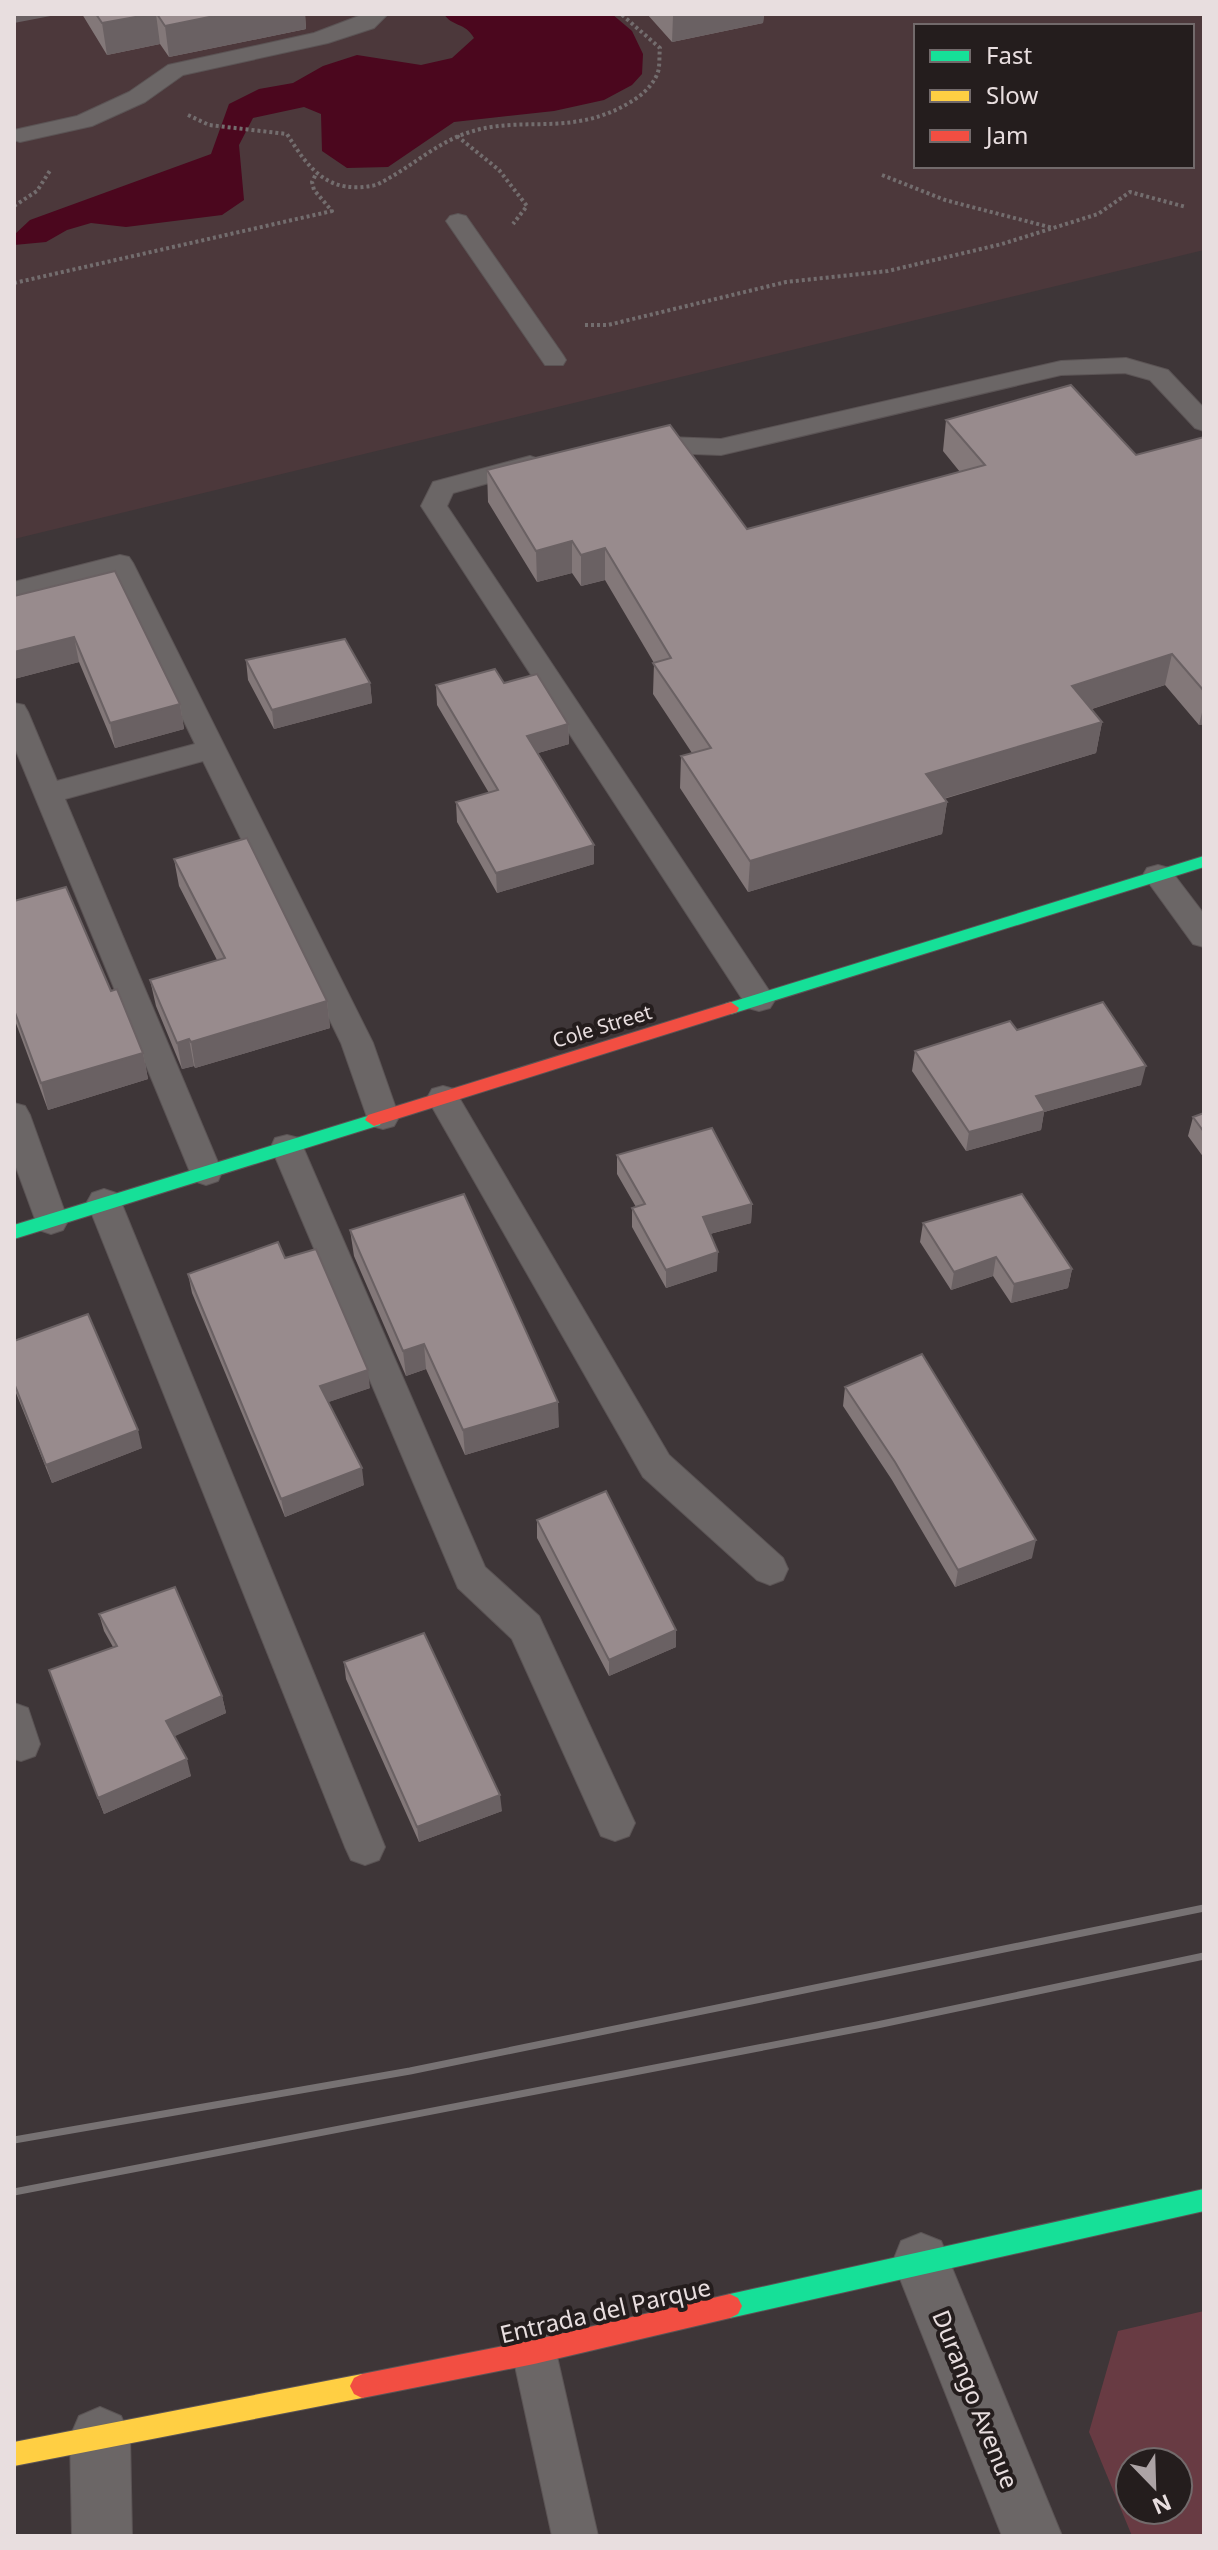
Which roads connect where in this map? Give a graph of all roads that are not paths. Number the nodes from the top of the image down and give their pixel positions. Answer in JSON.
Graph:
{"nodes":[{"id":1,"x":377,"y":14,"type":"edge"},
{"id":2,"x":20,"y":135,"type":"dead end"},
{"id":3,"x":458,"y":221,"type":"dead end"},
{"id":4,"x":554,"y":360,"type":"dead end"},
{"id":5,"x":1204,"y":423,"type":"edge"},
{"id":6,"x":609,"y":443,"type":"edge"},
{"id":7,"x":563,"y":455,"type":"edge"},
{"id":8,"x":14,"y":591,"type":"edge"},
{"id":9,"x":14,"y":712,"type":"edge"},
{"id":10,"x":211,"y":749,"type":"junction"},
{"id":11,"x":49,"y":793,"type":"junction"},
{"id":12,"x":1204,"y":861,"type":"edge"},
{"id":13,"x":1158,"y":875,"type":"junction"},
{"id":14,"x":1204,"y":936,"type":"edge"},
{"id":15,"x":759,"y":1000,"type":"junction"},
{"id":16,"x":443,"y":1098,"type":"junction"},
{"id":17,"x":14,"y":1115,"type":"edge"},
{"id":18,"x":383,"y":1117,"type":"junction"},
{"id":19,"x":287,"y":1147,"type":"junction"},
{"id":20,"x":206,"y":1172,"type":"junction"},
{"id":21,"x":104,"y":1202,"type":"junction"},
{"id":22,"x":51,"y":1221,"type":"junction"},
{"id":23,"x":14,"y":1232,"type":"edge"},
{"id":24,"x":770,"y":1569,"type":"dead end"},
{"id":25,"x":615,"y":1823,"type":"dead end"},
{"id":26,"x":365,"y":1847,"type":"dead end"},
{"id":27,"x":1204,"y":2200,"type":"edge"},
{"id":28,"x":921,"y":2261,"type":"junction"},
{"id":29,"x":534,"y":2352,"type":"junction"},
{"id":30,"x":100,"y":2437,"type":"junction"},
{"id":31,"x":14,"y":2454,"type":"edge"},
{"id":32,"x":102,"y":2536,"type":"edge"},
{"id":33,"x":575,"y":2536,"type":"edge"},
{"id":34,"x":1032,"y":2536,"type":"edge"}],
"edges":[{"from":1,"to":2,"type":"lane"},
{"from":3,"to":4,"type":"lane"},
{"from":5,"to":6,"type":"lane"},
{"from":7,"to":15,"type":"lane"},
{"from":8,"to":10,"type":"lane"},
{"from":9,"to":11,"type":"lane"},
{"from":10,"to":11,"type":"lane"},
{"from":10,"to":18,"type":"lane"},
{"from":11,"to":20,"type":"lane"},
{"from":12,"to":13,"type":"street","name":"Cole Street"},
{"from":13,"to":14,"type":"lane"},
{"from":13,"to":15,"type":"street","name":"Cole Street"},
{"from":15,"to":16,"type":"street","name":"Cole Street"},
{"from":16,"to":18,"type":"street","name":"Cole Street"},
{"from":16,"to":24,"type":"lane"},
{"from":17,"to":22,"type":"lane"},
{"from":18,"to":19,"type":"street","name":"Cole Street"},
{"from":19,"to":20,"type":"street","name":"Cole Street"},
{"from":19,"to":25,"type":"lane"},
{"from":20,"to":21,"type":"street","name":"Cole Street"},
{"from":21,"to":22,"type":"street","name":"Cole Street"},
{"from":21,"to":26,"type":"lane"},
{"from":22,"to":23,"type":"street","name":"Cole Street"},
{"from":27,"to":28,"type":"street","name":"Entrada del Parque"},
{"from":28,"to":29,"type":"street","name":"Entrada del Parque"},
{"from":28,"to":34,"type":"street","name":"Durango Avenue"},
{"from":29,"to":30,"type":"street","name":"Entrada del Parque"},
{"from":29,"to":33,"type":"lane"},
{"from":30,"to":31,"type":"street","name":"Entrada del Parque"},
{"from":30,"to":32,"type":"street"}]}
